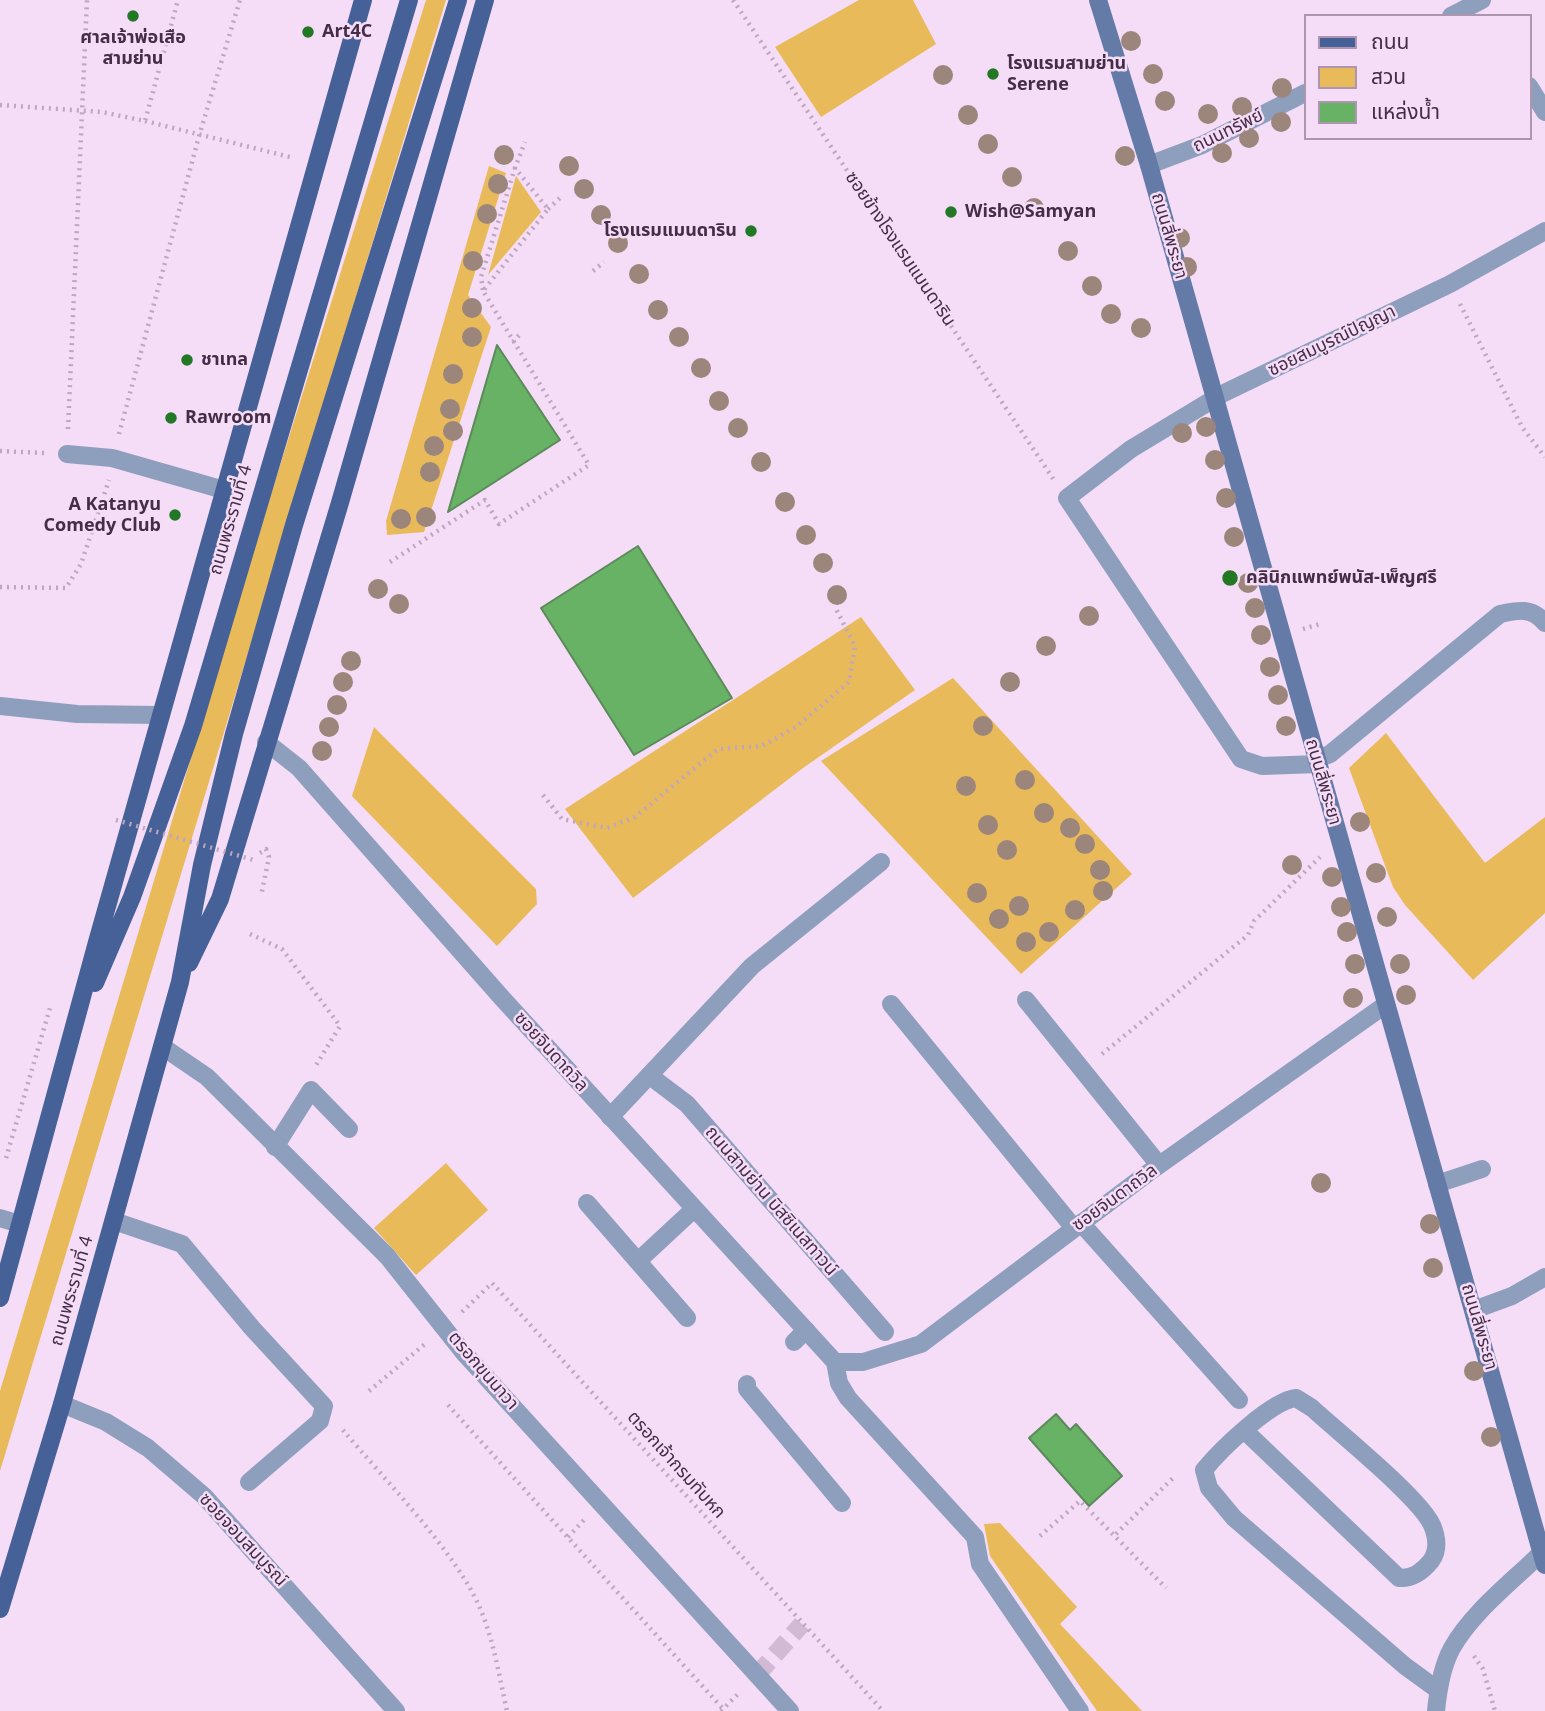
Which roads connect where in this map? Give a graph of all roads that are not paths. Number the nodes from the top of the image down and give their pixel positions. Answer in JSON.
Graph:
{"nodes":[{"id":1,"x":363,"y":0,"type":"edge"},
{"id":2,"x":409,"y":0,"type":"edge"},
{"id":3,"x":458,"y":0,"type":"edge"},
{"id":4,"x":485,"y":0,"type":"edge"},
{"id":5,"x":1098,"y":0,"type":"edge"},
{"id":6,"x":1475,"y":5,"type":"edge"},
{"id":7,"x":1455,"y":14,"type":"edge"},
{"id":8,"x":1531,"y":89,"type":"edge"},
{"id":9,"x":1304,"y":94,"type":"edge"},
{"id":10,"x":1545,"y":113,"type":"edge"},
{"id":11,"x":1149,"y":165,"type":"junction"},
{"id":12,"x":1545,"y":231,"type":"edge"},
{"id":13,"x":1214,"y":398,"type":"junction"},
{"id":14,"x":67,"y":454,"type":"road end"},
{"id":15,"x":224,"y":489,"type":"junction"},
{"id":16,"x":1545,"y":623,"type":"edge"},
{"id":17,"x":0,"y":706,"type":"edge"},
{"id":18,"x":161,"y":715,"type":"junction"},
{"id":19,"x":266,"y":742,"type":"junction"},
{"id":20,"x":1318,"y":762,"type":"junction"},
{"id":21,"x":881,"y":862,"type":"dead end"},
{"id":22,"x":180,"y":982,"type":"junction"},
{"id":23,"x":1026,"y":1000,"type":"dead end"},
{"id":24,"x":891,"y":1004,"type":"dead end"},
{"id":25,"x":1385,"y":1005,"type":"junction"},
{"id":26,"x":69,"y":1044,"type":"junction"},
{"id":27,"x":163,"y":1046,"type":"junction"},
{"id":28,"x":650,"y":1076,"type":"junction"},
{"id":29,"x":610,"y":1117,"type":"junction"},
{"id":30,"x":349,"y":1129,"type":"dead end"},
{"id":31,"x":275,"y":1147,"type":"junction"},
{"id":32,"x":1159,"y":1165,"type":"junction"},
{"id":33,"x":1482,"y":1169,"type":"dead end"},
{"id":34,"x":1437,"y":1184,"type":"junction"},
{"id":35,"x":587,"y":1203,"type":"dead end"},
{"id":36,"x":694,"y":1209,"type":"junction"},
{"id":37,"x":0,"y":1218,"type":"edge"},
{"id":38,"x":114,"y":1221,"type":"junction"},
{"id":39,"x":20,"y":1224,"type":"junction"},
{"id":40,"x":1077,"y":1226,"type":"junction"},
{"id":41,"x":638,"y":1261,"type":"junction"},
{"id":42,"x":1545,"y":1278,"type":"edge"},
{"id":43,"x":0,"y":1298,"type":"edge"},
{"id":44,"x":1474,"y":1311,"type":"junction"},
{"id":45,"x":687,"y":1318,"type":"dead end"},
{"id":46,"x":885,"y":1332,"type":"dead end"},
{"id":47,"x":835,"y":1362,"type":"junction"},
{"id":48,"x":747,"y":1384,"type":"dead end"},
{"id":49,"x":1239,"y":1400,"type":"dead end"},
{"id":50,"x":62,"y":1404,"type":"junction"},
{"id":51,"x":1245,"y":1432,"type":"junction"},
{"id":52,"x":250,"y":1482,"type":"dead end"},
{"id":53,"x":842,"y":1503,"type":"dead end"},
{"id":54,"x":1543,"y":1559,"type":"edge"},
{"id":55,"x":0,"y":1609,"type":"edge"},
{"id":56,"x":1438,"y":1690,"type":"junction"},
{"id":57,"x":396,"y":1711,"type":"edge"},
{"id":58,"x":790,"y":1711,"type":"edge"},
{"id":59,"x":1080,"y":1711,"type":"edge"},
{"id":60,"x":1436,"y":1711,"type":"edge"}],
"edges":[{"from":1,"to":15,"type":"main road","name":"ถนนพระรามที่ 4"},
{"from":2,"to":26,"type":"main road","name":"ถนนพระรามที่ 4"},
{"from":3,"to":22,"type":"main road","name":"ถนนพระรามที่ 4"},
{"from":4,"to":19,"type":"main road","name":"ถนนพระรามที่ 4"},
{"from":5,"to":11,"type":"main road","name":"ถนนสี่พระยา"},
{"from":6,"to":7,"type":"street"},
{"from":8,"to":10,"type":"street"},
{"from":9,"to":11,"type":"street","name":"ถนนทรัพย์"},
{"from":11,"to":13,"type":"main road","name":"ถนนสี่พระยา"},
{"from":12,"to":13,"type":"street","name":"ซอยสมบูรณ์ปัญญา"},
{"from":13,"to":20,"type":"main road","name":"ถนนสี่พระยา"},
{"from":13,"to":20,"type":"street"},
{"from":14,"to":15,"type":"street"},
{"from":15,"to":18,"type":"main road","name":"ถนนพระรามที่ 4"},
{"from":16,"to":20,"type":"street"},
{"from":17,"to":18,"type":"street"},
{"from":18,"to":26,"type":"main road","name":"ถนนพระรามที่ 4"},
{"from":19,"to":22,"type":"main road","name":"ถนนพระรามที่ 4"},
{"from":19,"to":29,"type":"street","name":"ซอยจินดาถวิล"},
{"from":20,"to":25,"type":"main road","name":"ถนนสี่พระยา"},
{"from":21,"to":28,"type":"street"},
{"from":22,"to":27,"type":"main road","name":"ถนนพระรามที่ 4"},
{"from":23,"to":32,"type":"street"},
{"from":24,"to":40,"type":"street"},
{"from":25,"to":32,"type":"street","name":"ซอยจินดาถวิล"},
{"from":25,"to":34,"type":"main road","name":"ถนนสี่พระยา"},
{"from":26,"to":39,"type":"main road","name":"ถนนพระรามที่ 4"},
{"from":27,"to":31,"type":"street","name":"ตรอกขุนนาวา"},
{"from":27,"to":38,"type":"main road","name":"ถนนพระรามที่ 4"},
{"from":28,"to":29,"type":"street"},
{"from":28,"to":46,"type":"street","name":"ถนนสามย่าน บิสซิเนสทาวน์"},
{"from":29,"to":36,"type":"street","name":"ซอยจินดาถวิล"},
{"from":30,"to":31,"type":"street"},
{"from":31,"to":58,"type":"street","name":"ตรอกขุนนาวา"},
{"from":32,"to":40,"type":"street","name":"ซอยจินดาถวิล"},
{"from":33,"to":34,"type":"street"},
{"from":34,"to":44,"type":"main road","name":"ถนนสี่พระยา"},
{"from":35,"to":41,"type":"street"},
{"from":36,"to":41,"type":"street"},
{"from":36,"to":47,"type":"street","name":"ซอยจินดาถวิล"},
{"from":37,"to":39,"type":"street"},
{"from":38,"to":50,"type":"main road","name":"ถนนพระรามที่ 4"},
{"from":38,"to":52,"type":"street"},
{"from":39,"to":43,"type":"main road","name":"ถนนพระรามที่ 4"},
{"from":40,"to":47,"type":"street","name":"ซอยจินดาถวิล"},
{"from":40,"to":49,"type":"street"},
{"from":41,"to":45,"type":"street"},
{"from":42,"to":44,"type":"street"},
{"from":44,"to":54,"type":"main road","name":"ถนนสี่พระยา"},
{"from":47,"to":59,"type":"street","name":"ซอยจินดาถวิล"},
{"from":48,"to":53,"type":"street"},
{"from":50,"to":55,"type":"main road","name":"ถนนพระรามที่ 4"},
{"from":50,"to":57,"type":"street","name":"ซอยจอมสมบูรณ์"},
{"from":51,"to":51,"type":"street"},
{"from":51,"to":56,"type":"street"},
{"from":54,"to":56,"type":"street"},
{"from":56,"to":60,"type":"street"}]}
